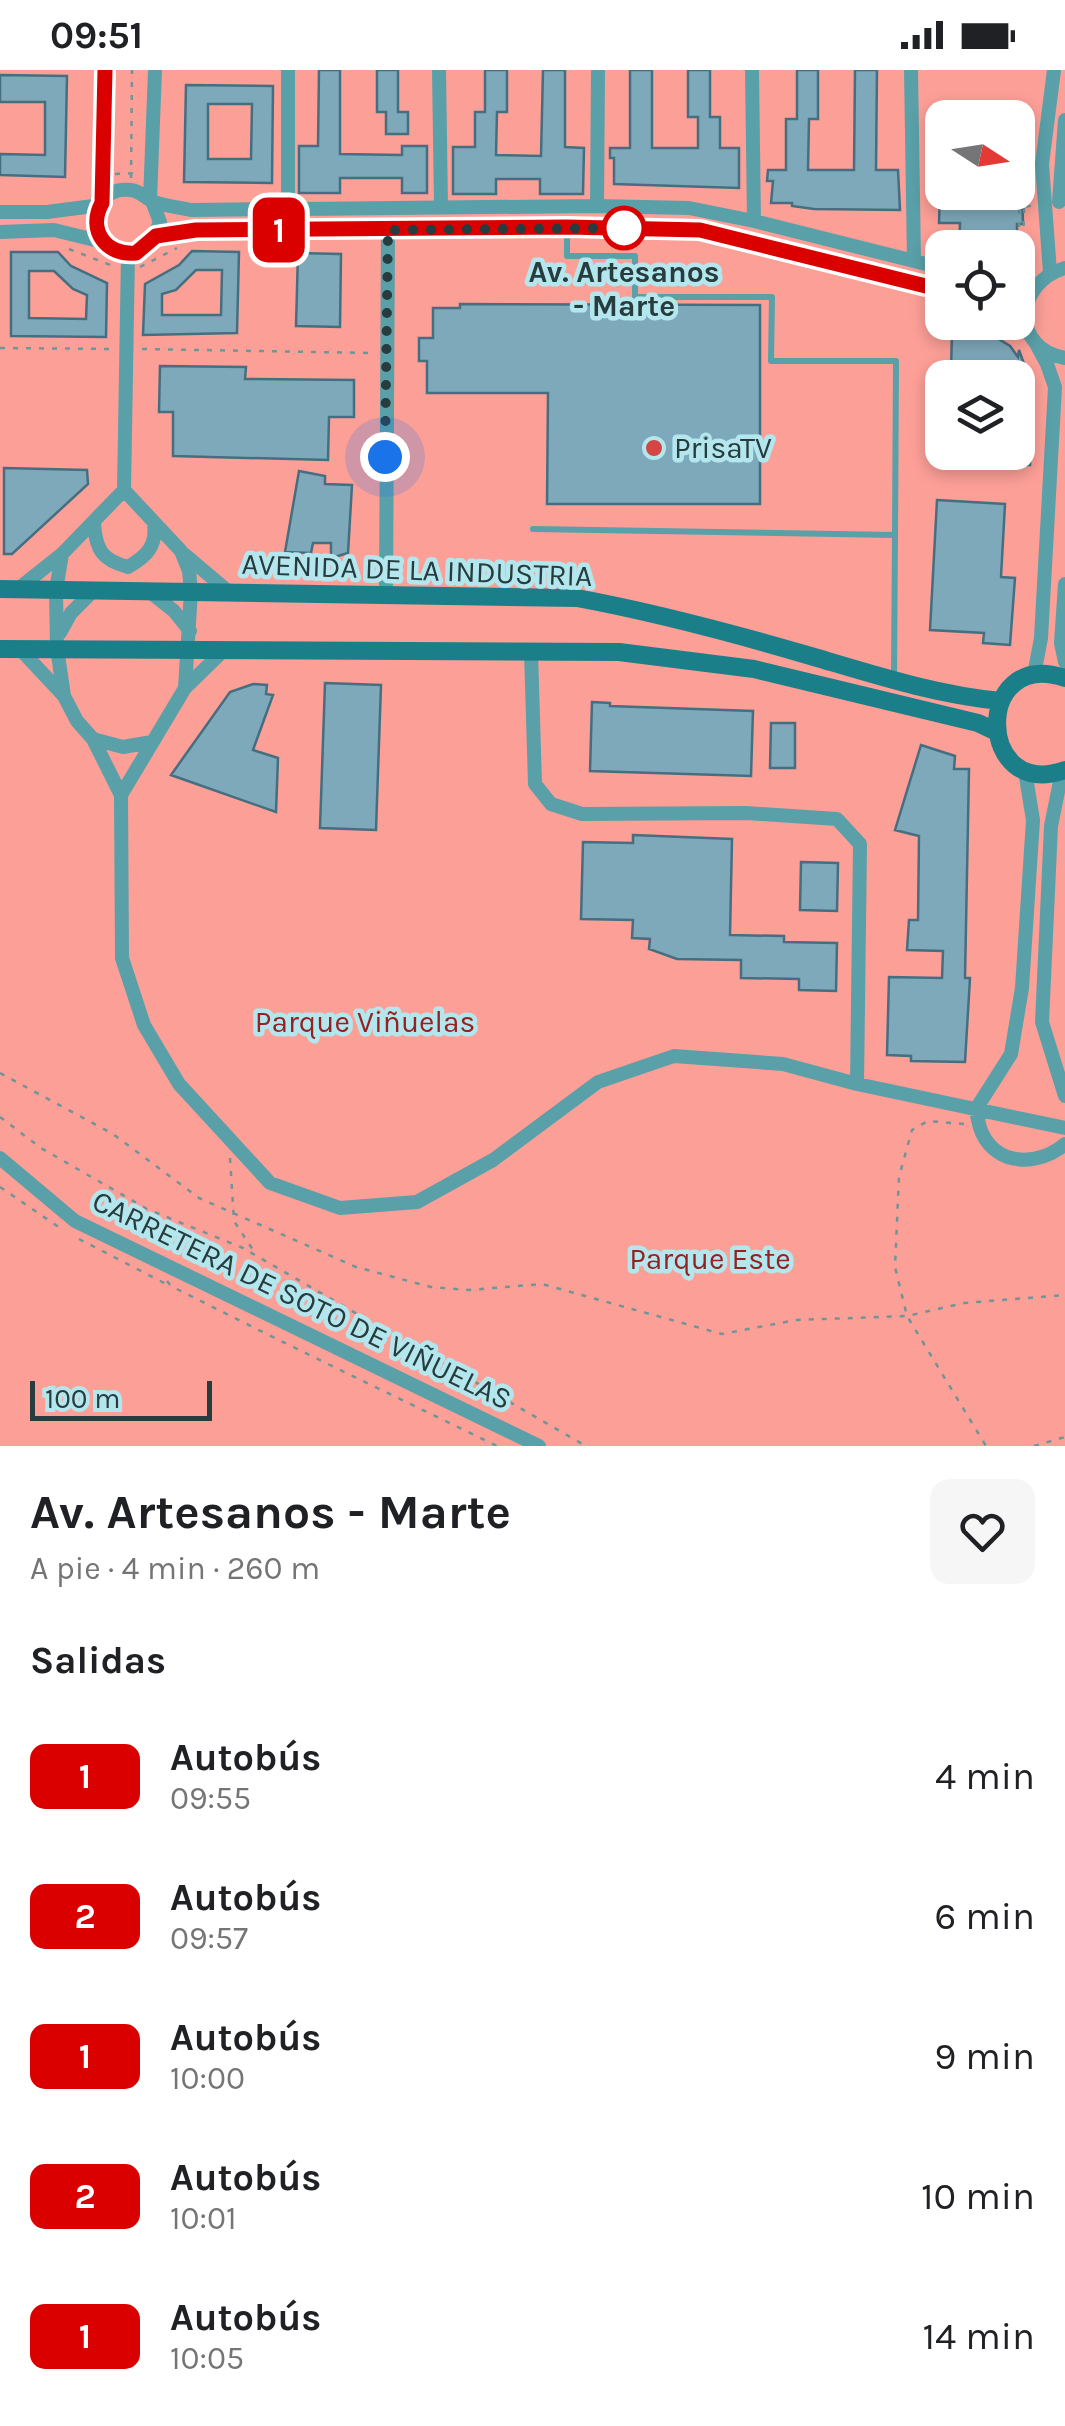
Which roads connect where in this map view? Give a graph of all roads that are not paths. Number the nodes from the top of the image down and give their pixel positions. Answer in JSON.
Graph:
{"nodes":[{"id":1,"x":105,"y":70,"type":"edge"},
{"id":2,"x":155,"y":70,"type":"edge"},
{"id":3,"x":288,"y":70,"type":"edge"},
{"id":4,"x":439,"y":70,"type":"edge"},
{"id":5,"x":598,"y":70,"type":"edge"},
{"id":6,"x":752,"y":70,"type":"edge"},
{"id":7,"x":911,"y":70,"type":"edge"},
{"id":8,"x":1054,"y":70,"type":"edge"},
{"id":9,"x":1065,"y":120,"type":"edge"},
{"id":10,"x":151,"y":200,"type":"junction"},
{"id":11,"x":1059,"y":202,"type":"dead end"},
{"id":12,"x":102,"y":204,"type":"junction"},
{"id":13,"x":598,"y":206,"type":"junction"},
{"id":14,"x":441,"y":208,"type":"junction"},
{"id":15,"x":288,"y":209,"type":"junction"},
{"id":16,"x":0,"y":212,"type":"edge"},
{"id":17,"x":754,"y":221,"type":"junction"},
{"id":18,"x":567,"y":227,"type":"junction"},
{"id":19,"x":388,"y":230,"type":"junction"},
{"id":20,"x":0,"y":232,"type":"edge"},
{"id":21,"x":156,"y":236,"type":"junction"},
{"id":22,"x":103,"y":242,"type":"junction"},
{"id":23,"x":128,"y":254,"type":"junction"},
{"id":24,"x":914,"y":261,"type":"junction"},
{"id":25,"x":925,"y":264,"type":"edge"},
{"id":26,"x":1058,"y":270,"type":"edge"},
{"id":27,"x":1035,"y":285,"type":"edge"},
{"id":28,"x":925,"y":286,"type":"edge"},
{"id":29,"x":1034,"y":340,"type":"joint"},
{"id":30,"x":1065,"y":358,"type":"edge"},
{"id":31,"x":124,"y":490,"type":"junction"},
{"id":32,"x":154,"y":523,"type":"junction"},
{"id":33,"x":94,"y":524,"type":"junction"},
{"id":34,"x":533,"y":529,"type":"dead end"},
{"id":35,"x":895,"y":534,"type":"junction"},
{"id":36,"x":181,"y":551,"type":"junction"},
{"id":37,"x":62,"y":554,"type":"junction"},
{"id":38,"x":1065,"y":584,"type":"edge"},
{"id":39,"x":9,"y":589,"type":"edge"},
{"id":40,"x":56,"y":590,"type":"junction"},
{"id":41,"x":93,"y":591,"type":"junction"},
{"id":42,"x":150,"y":591,"type":"junction"},
{"id":43,"x":191,"y":591,"type":"junction"},
{"id":44,"x":230,"y":592,"type":"junction"},
{"id":45,"x":386,"y":594,"type":"junction"},
{"id":46,"x":190,"y":631,"type":"junction"},
{"id":47,"x":58,"y":643,"type":"junction"},
{"id":48,"x":0,"y":648,"type":"edge"},
{"id":49,"x":20,"y":649,"type":"junction"},
{"id":50,"x":188,"y":651,"type":"junction"},
{"id":51,"x":223,"y":651,"type":"junction"},
{"id":52,"x":532,"y":652,"type":"junction"},
{"id":53,"x":1065,"y":662,"type":"edge"},
{"id":54,"x":1034,"y":675,"type":"junction"},
{"id":55,"x":1065,"y":678,"type":"edge"},
{"id":56,"x":894,"y":680,"type":"junction"},
{"id":57,"x":186,"y":688,"type":"junction"},
{"id":58,"x":64,"y":696,"type":"junction"},
{"id":59,"x":1000,"y":701,"type":"junction"},
{"id":60,"x":995,"y":731,"type":"junction"},
{"id":61,"x":93,"y":739,"type":"junction"},
{"id":62,"x":152,"y":742,"type":"junction"},
{"id":63,"x":1025,"y":770,"type":"junction"},
{"id":64,"x":1063,"y":771,"type":"edge"},
{"id":65,"x":121,"y":795,"type":"junction"},
{"id":66,"x":857,"y":1084,"type":"junction"},
{"id":67,"x":1065,"y":1096,"type":"edge"},
{"id":68,"x":976,"y":1109,"type":"junction"},
{"id":69,"x":1065,"y":1128,"type":"edge"},
{"id":70,"x":1065,"y":1144,"type":"edge"},
{"id":71,"x":0,"y":1158,"type":"edge"},
{"id":72,"x":539,"y":1446,"type":"edge"}],
"edges":[{"from":1,"to":12,"type":"street"},
{"from":2,"to":10,"type":"street"},
{"from":3,"to":15,"type":"street"},
{"from":4,"to":14,"type":"street"},
{"from":5,"to":13,"type":"street"},
{"from":6,"to":17,"type":"street"},
{"from":7,"to":24,"type":"street"},
{"from":8,"to":26,"type":"street"},
{"from":9,"to":11,"type":"street"},
{"from":10,"to":12,"type":"street"},
{"from":10,"to":15,"type":"street"},
{"from":10,"to":21,"type":"street"},
{"from":12,"to":16,"type":"street"},
{"from":12,"to":22,"type":"street"},
{"from":13,"to":14,"type":"street"},
{"from":13,"to":17,"type":"street"},
{"from":14,"to":15,"type":"street"},
{"from":17,"to":24,"type":"street"},
{"from":18,"to":19,"type":"street"},
{"from":18,"to":28,"type":"street"},
{"from":18,"to":35,"type":"lane"},
{"from":19,"to":21,"type":"street"},
{"from":19,"to":45,"type":"street"},
{"from":20,"to":22,"type":"street"},
{"from":21,"to":23,"type":"street"},
{"from":22,"to":23,"type":"street"},
{"from":23,"to":31,"type":"street"},
{"from":24,"to":25,"type":"street"},
{"from":26,"to":27,"type":"street"},
{"from":29,"to":30,"type":"street"},
{"from":29,"to":54,"type":"street"},
{"from":31,"to":32,"type":"street"},
{"from":31,"to":33,"type":"street"},
{"from":32,"to":33,"type":"street"},
{"from":32,"to":36,"type":"street"},
{"from":33,"to":37,"type":"street"},
{"from":34,"to":35,"type":"lane"},
{"from":35,"to":56,"type":"lane"},
{"from":36,"to":43,"type":"street"},
{"from":36,"to":44,"type":"street"},
{"from":37,"to":39,"type":"street"},
{"from":37,"to":40,"type":"street"},
{"from":38,"to":53,"type":"street"},
{"from":39,"to":40,"type":"street","name":"AVENIDA DE LA INDUSTRIA"},
{"from":40,"to":41,"type":"street","name":"AVENIDA DE LA INDUSTRIA"},
{"from":40,"to":47,"type":"street"},
{"from":41,"to":42,"type":"street","name":"AVENIDA DE LA INDUSTRIA"},
{"from":41,"to":47,"type":"street"},
{"from":42,"to":43,"type":"street","name":"AVENIDA DE LA INDUSTRIA"},
{"from":42,"to":46,"type":"street"},
{"from":43,"to":44,"type":"street","name":"AVENIDA DE LA INDUSTRIA"},
{"from":43,"to":46,"type":"street"},
{"from":44,"to":45,"type":"street","name":"AVENIDA DE LA INDUSTRIA"},
{"from":45,"to":56,"type":"street","name":"AVENIDA DE LA INDUSTRIA"},
{"from":46,"to":50,"type":"street"},
{"from":47,"to":49,"type":"street"},
{"from":47,"to":50,"type":"street"},
{"from":47,"to":58,"type":"street"},
{"from":48,"to":49,"type":"street"},
{"from":49,"to":58,"type":"street"},
{"from":50,"to":51,"type":"street"},
{"from":50,"to":57,"type":"street"},
{"from":51,"to":52,"type":"street"},
{"from":51,"to":57,"type":"street"},
{"from":52,"to":60,"type":"street"},
{"from":52,"to":66,"type":"street"},
{"from":54,"to":55,"type":"street"},
{"from":54,"to":59,"type":"street"},
{"from":56,"to":59,"type":"street","name":"AVENIDA DE LA INDUSTRIA"},
{"from":57,"to":62,"type":"street"},
{"from":58,"to":61,"type":"street"},
{"from":59,"to":60,"type":"street"},
{"from":60,"to":63,"type":"street"},
{"from":61,"to":62,"type":"street"},
{"from":61,"to":65,"type":"street"},
{"from":62,"to":65,"type":"street"},
{"from":63,"to":64,"type":"street"},
{"from":63,"to":68,"type":"street"},
{"from":64,"to":67,"type":"street"},
{"from":65,"to":66,"type":"street"},
{"from":66,"to":68,"type":"street"},
{"from":68,"to":69,"type":"street"},
{"from":68,"to":70,"type":"street"},
{"from":71,"to":72,"type":"street","name":"CARRETERA DE SOTO DE VIÑUELAS"}]}
